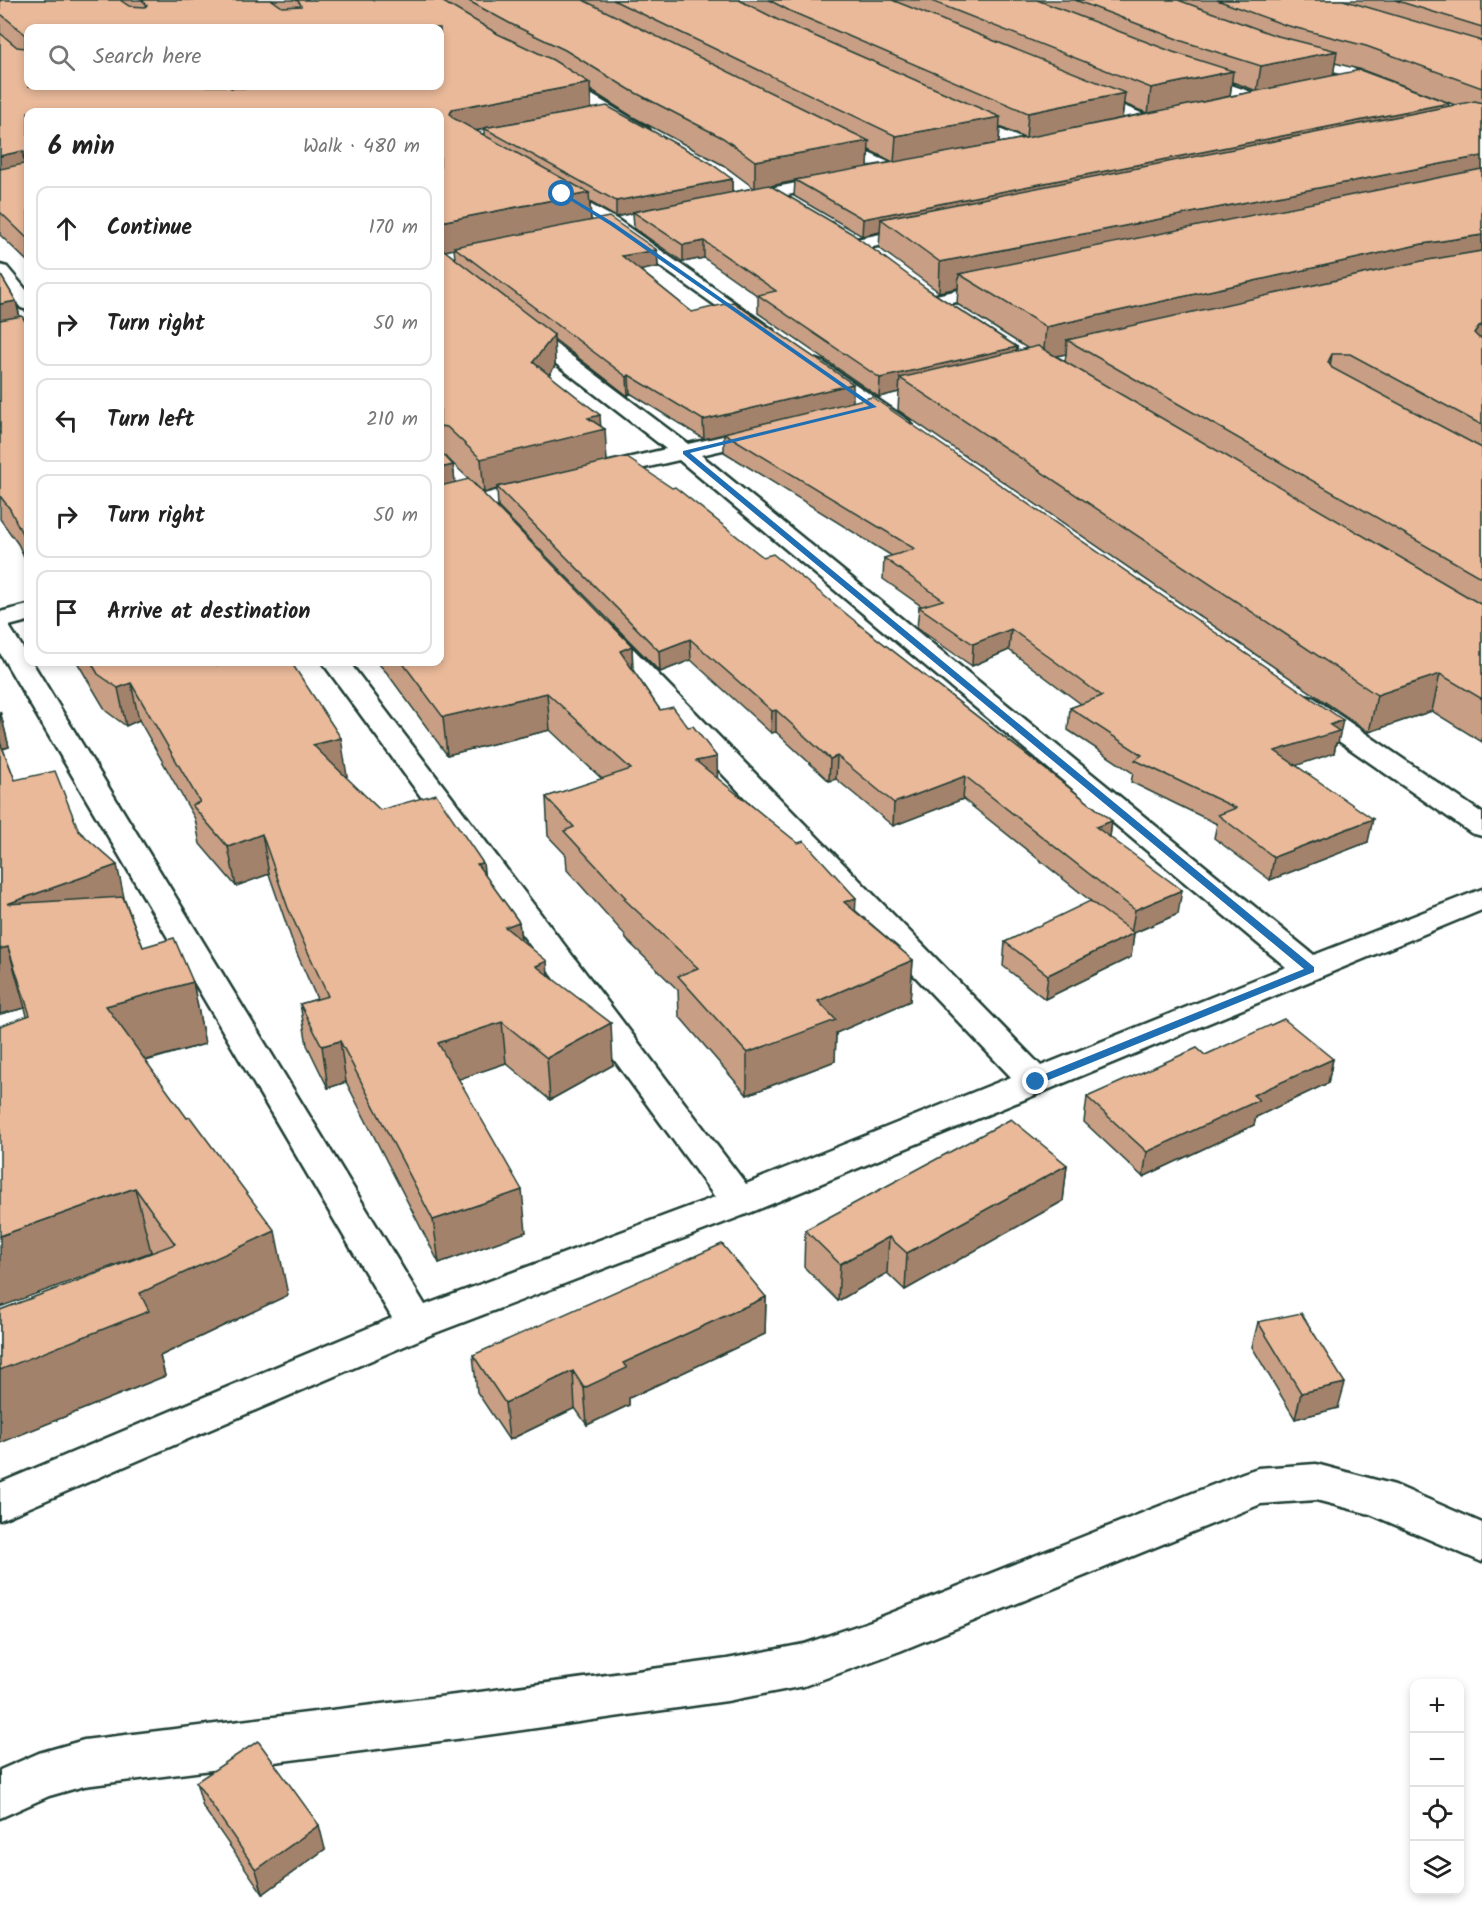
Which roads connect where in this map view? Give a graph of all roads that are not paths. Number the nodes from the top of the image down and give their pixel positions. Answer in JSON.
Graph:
{"nodes":[{"id":1,"x":1276,"y":54,"type":"edge"},
{"id":2,"x":542,"y":71,"type":"edge"},
{"id":3,"x":1176,"y":71,"type":"edge"},
{"id":4,"x":1336,"y":82,"type":"edge"},
{"id":5,"x":1070,"y":89,"type":"edge"},
{"id":6,"x":1221,"y":104,"type":"edge"},
{"id":7,"x":613,"y":112,"type":"junction"},
{"id":8,"x":947,"y":112,"type":"edge"},
{"id":9,"x":592,"y":116,"type":"edge"},
{"id":10,"x":1167,"y":116,"type":"edge"},
{"id":11,"x":1145,"y":120,"type":"junction"},
{"id":12,"x":1112,"y":127,"type":"edge"},
{"id":13,"x":818,"y":135,"type":"edge"},
{"id":14,"x":653,"y":136,"type":"edge"},
{"id":15,"x":1046,"y":141,"type":"edge"},
{"id":16,"x":1024,"y":146,"type":"junction"},
{"id":17,"x":990,"y":152,"type":"edge"},
{"id":18,"x":913,"y":166,"type":"edge"},
{"id":19,"x":891,"y":170,"type":"junction"},
{"id":20,"x":534,"y":178,"type":"edge"},
{"id":21,"x":734,"y":184,"type":"dead end"},
{"id":22,"x":772,"y":193,"type":"junction"},
{"id":23,"x":751,"y":196,"type":"junction"},
{"id":24,"x":716,"y":203,"type":"edge"},
{"id":25,"x":801,"y":210,"type":"edge"},
{"id":26,"x":940,"y":228,"type":"edge"},
{"id":27,"x":840,"y":233,"type":"edge"},
{"id":28,"x":860,"y":244,"type":"junction"},
{"id":29,"x":878,"y":258,"type":"edge"},
{"id":30,"x":0,"y":271,"type":"edge"},
{"id":31,"x":1015,"y":284,"type":"edge"},
{"id":32,"x":915,"y":286,"type":"edge"},
{"id":33,"x":24,"y":299,"type":"edge"},
{"id":34,"x":934,"y":301,"type":"junction"},
{"id":35,"x":502,"y":313,"type":"edge"},
{"id":36,"x":961,"y":317,"type":"edge"},
{"id":37,"x":907,"y":399,"type":"edge"},
{"id":38,"x":863,"y":410,"type":"junction"},
{"id":39,"x":785,"y":429,"type":"edge"},
{"id":40,"x":923,"y":441,"type":"edge"},
{"id":41,"x":685,"y":453,"type":"junction"},
{"id":42,"x":455,"y":482,"type":"edge"},
{"id":43,"x":479,"y":504,"type":"junction"},
{"id":44,"x":444,"y":511,"type":"edge"},
{"id":45,"x":504,"y":530,"type":"edge"},
{"id":46,"x":579,"y":608,"type":"edge"},
{"id":47,"x":24,"y":614,"type":"edge"},
{"id":48,"x":0,"y":620,"type":"edge"},
{"id":49,"x":0,"y":631,"type":"edge"},
{"id":50,"x":337,"y":666,"type":"edge"},
{"id":51,"x":1286,"y":692,"type":"edge"},
{"id":52,"x":1482,"y":827,"type":"edge"},
{"id":53,"x":1482,"y":899,"type":"edge"},
{"id":54,"x":1311,"y":970,"type":"junction"},
{"id":55,"x":1036,"y":1082,"type":"junction"},
{"id":56,"x":740,"y":1202,"type":"junction"},
{"id":57,"x":416,"y":1324,"type":"junction"},
{"id":58,"x":0,"y":1502,"type":"edge"},
{"id":59,"x":1482,"y":1543,"type":"edge"},
{"id":60,"x":0,"y":1795,"type":"edge"}],
"edges":[{"from":1,"to":4,"type":"street"},
{"from":2,"to":7,"type":"street"},
{"from":3,"to":6,"type":"street"},
{"from":5,"to":11,"type":"street"},
{"from":7,"to":9,"type":"street"},
{"from":7,"to":14,"type":"street"},
{"from":8,"to":16,"type":"street"},
{"from":10,"to":11,"type":"street"},
{"from":11,"to":12,"type":"street"},
{"from":13,"to":19,"type":"street"},
{"from":15,"to":16,"type":"street"},
{"from":16,"to":17,"type":"street"},
{"from":18,"to":19,"type":"street"},
{"from":19,"to":22,"type":"street"},
{"from":20,"to":38,"type":"street"},
{"from":21,"to":23,"type":"street"},
{"from":22,"to":23,"type":"street"},
{"from":22,"to":25,"type":"street"},
{"from":23,"to":24,"type":"street"},
{"from":26,"to":28,"type":"street"},
{"from":27,"to":28,"type":"street"},
{"from":28,"to":29,"type":"street"},
{"from":30,"to":33,"type":"street"},
{"from":31,"to":34,"type":"street"},
{"from":32,"to":34,"type":"street"},
{"from":34,"to":36,"type":"street"},
{"from":35,"to":41,"type":"street"},
{"from":37,"to":38,"type":"street"},
{"from":38,"to":40,"type":"street"},
{"from":39,"to":41,"type":"street"},
{"from":41,"to":43,"type":"street"},
{"from":41,"to":54,"type":"street"},
{"from":42,"to":43,"type":"street"},
{"from":43,"to":44,"type":"street"},
{"from":43,"to":45,"type":"street"},
{"from":46,"to":55,"type":"street"},
{"from":47,"to":48,"type":"street"},
{"from":49,"to":57,"type":"street"},
{"from":50,"to":56,"type":"street"},
{"from":51,"to":52,"type":"street"},
{"from":53,"to":54,"type":"street"},
{"from":54,"to":55,"type":"street"},
{"from":55,"to":56,"type":"street"},
{"from":56,"to":57,"type":"street"},
{"from":57,"to":58,"type":"street"},
{"from":59,"to":60,"type":"street"}]}
